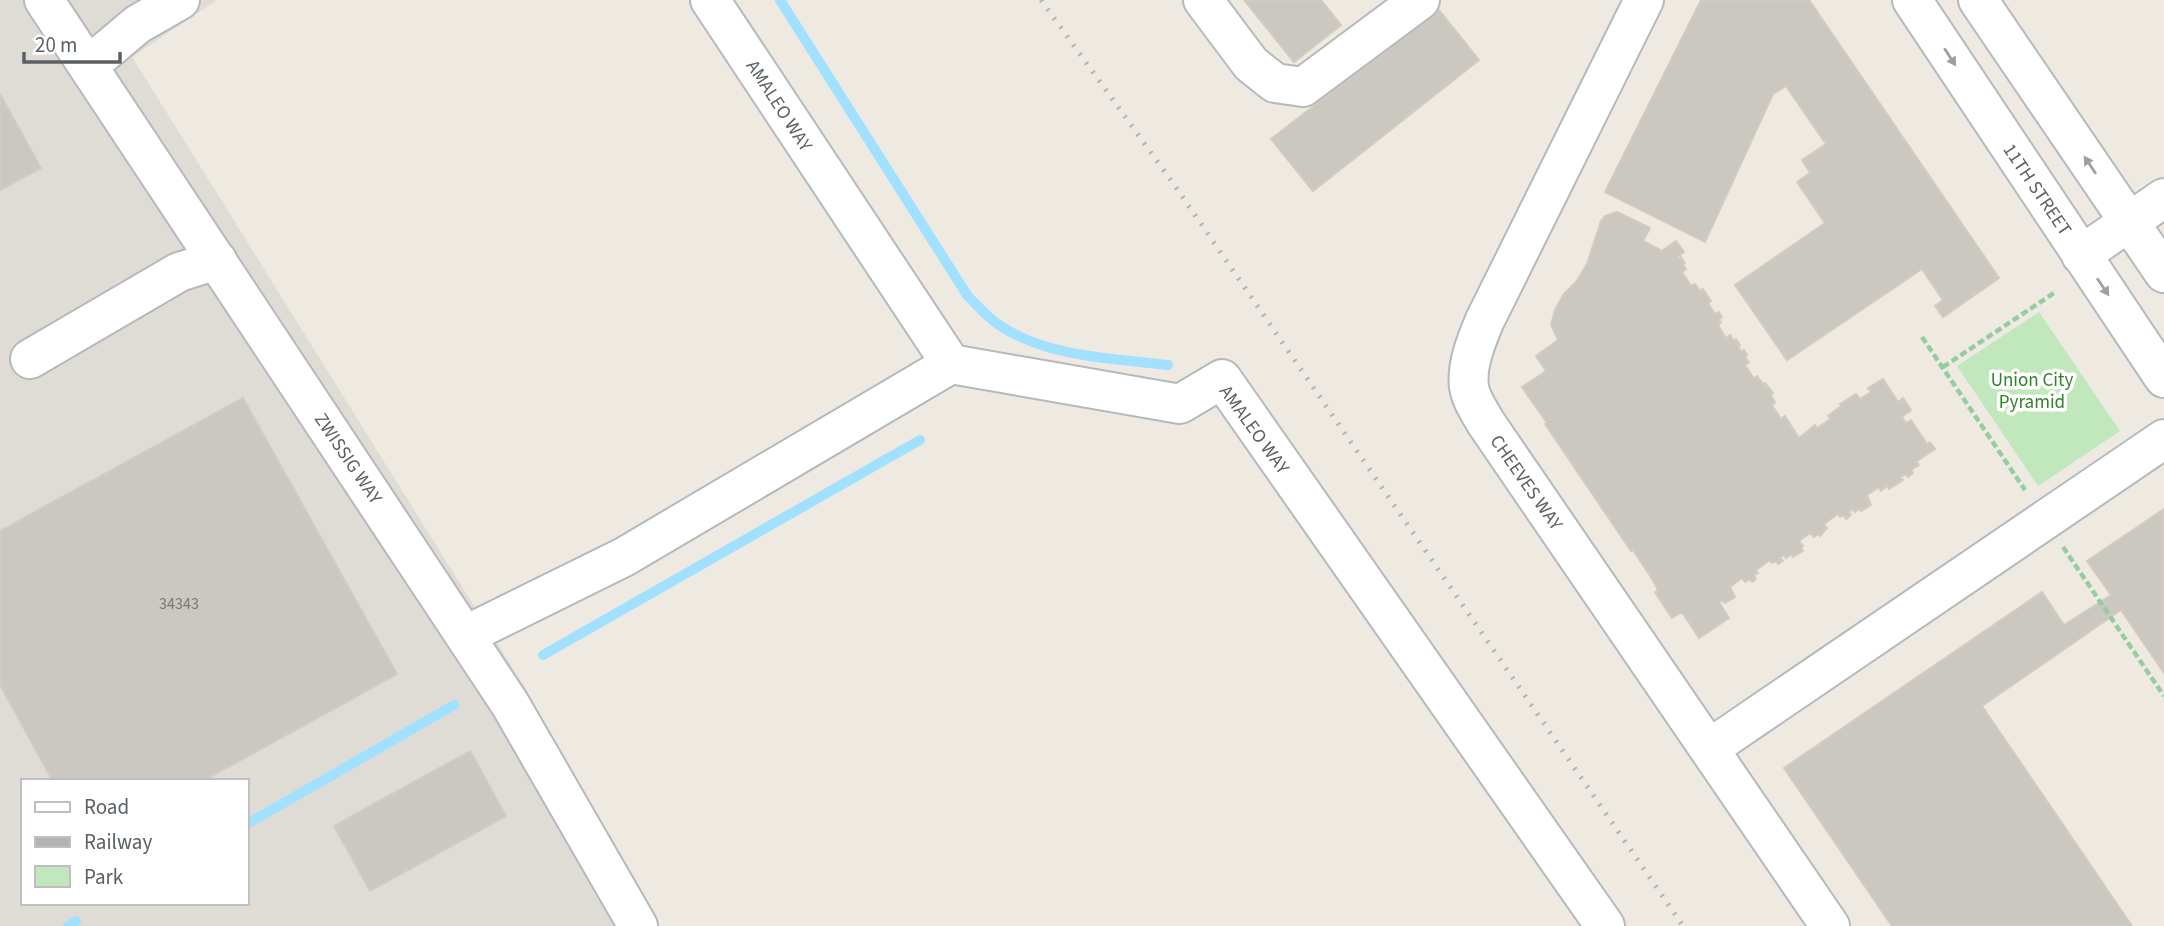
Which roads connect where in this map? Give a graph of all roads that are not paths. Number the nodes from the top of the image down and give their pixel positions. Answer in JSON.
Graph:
{"nodes":[{"id":1,"x":44,"y":0,"type":"edge"},
{"id":2,"x":710,"y":0,"type":"edge"},
{"id":3,"x":1203,"y":0,"type":"edge"},
{"id":4,"x":1420,"y":0,"type":"edge"},
{"id":5,"x":1644,"y":0,"type":"edge"},
{"id":6,"x":1912,"y":0,"type":"edge"},
{"id":7,"x":1978,"y":0,"type":"edge"},
{"id":8,"x":172,"y":2,"type":"edge"},
{"id":9,"x":88,"y":66,"type":"junction"},
{"id":10,"x":2164,"y":198,"type":"edge"},
{"id":11,"x":2128,"y":222,"type":"junction"},
{"id":12,"x":2081,"y":255,"type":"junction"},
{"id":13,"x":218,"y":260,"type":"junction"},
{"id":14,"x":2164,"y":273,"type":"edge"},
{"id":15,"x":30,"y":359,"type":"dead end"},
{"id":16,"x":951,"y":364,"type":"junction"},
{"id":17,"x":2164,"y":378,"type":"edge"},
{"id":18,"x":2164,"y":439,"type":"edge"},
{"id":19,"x":466,"y":635,"type":"junction"},
{"id":20,"x":1710,"y":748,"type":"junction"},
{"id":21,"x":638,"y":926,"type":"edge"},
{"id":22,"x":1605,"y":926,"type":"edge"},
{"id":23,"x":1830,"y":926,"type":"edge"}],
"edges":[{"from":1,"to":9,"type":"street","name":"ZWISSIG WAY"},
{"from":2,"to":16,"type":"street","name":"AMALEO WAY"},
{"from":3,"to":4,"type":"street"},
{"from":5,"to":20,"type":"street","name":"CHEEVES WAY"},
{"from":6,"to":12,"type":"street","name":"11TH STREET","one_way":true},
{"from":11,"to":7,"type":"street","one_way":true},
{"from":8,"to":9,"type":"street"},
{"from":9,"to":13,"type":"street","name":"ZWISSIG WAY"},
{"from":10,"to":11,"type":"street"},
{"from":11,"to":12,"type":"street"},
{"from":11,"to":14,"type":"street"},
{"from":12,"to":17,"type":"street","name":"11TH STREET","one_way":true},
{"from":13,"to":15,"type":"street"},
{"from":13,"to":19,"type":"street","name":"ZWISSIG WAY"},
{"from":16,"to":19,"type":"street"},
{"from":16,"to":22,"type":"street","name":"AMALEO WAY"},
{"from":18,"to":20,"type":"street"},
{"from":19,"to":21,"type":"street","name":"ZWISSIG WAY"},
{"from":20,"to":23,"type":"street","name":"CHEEVES WAY"}]}
